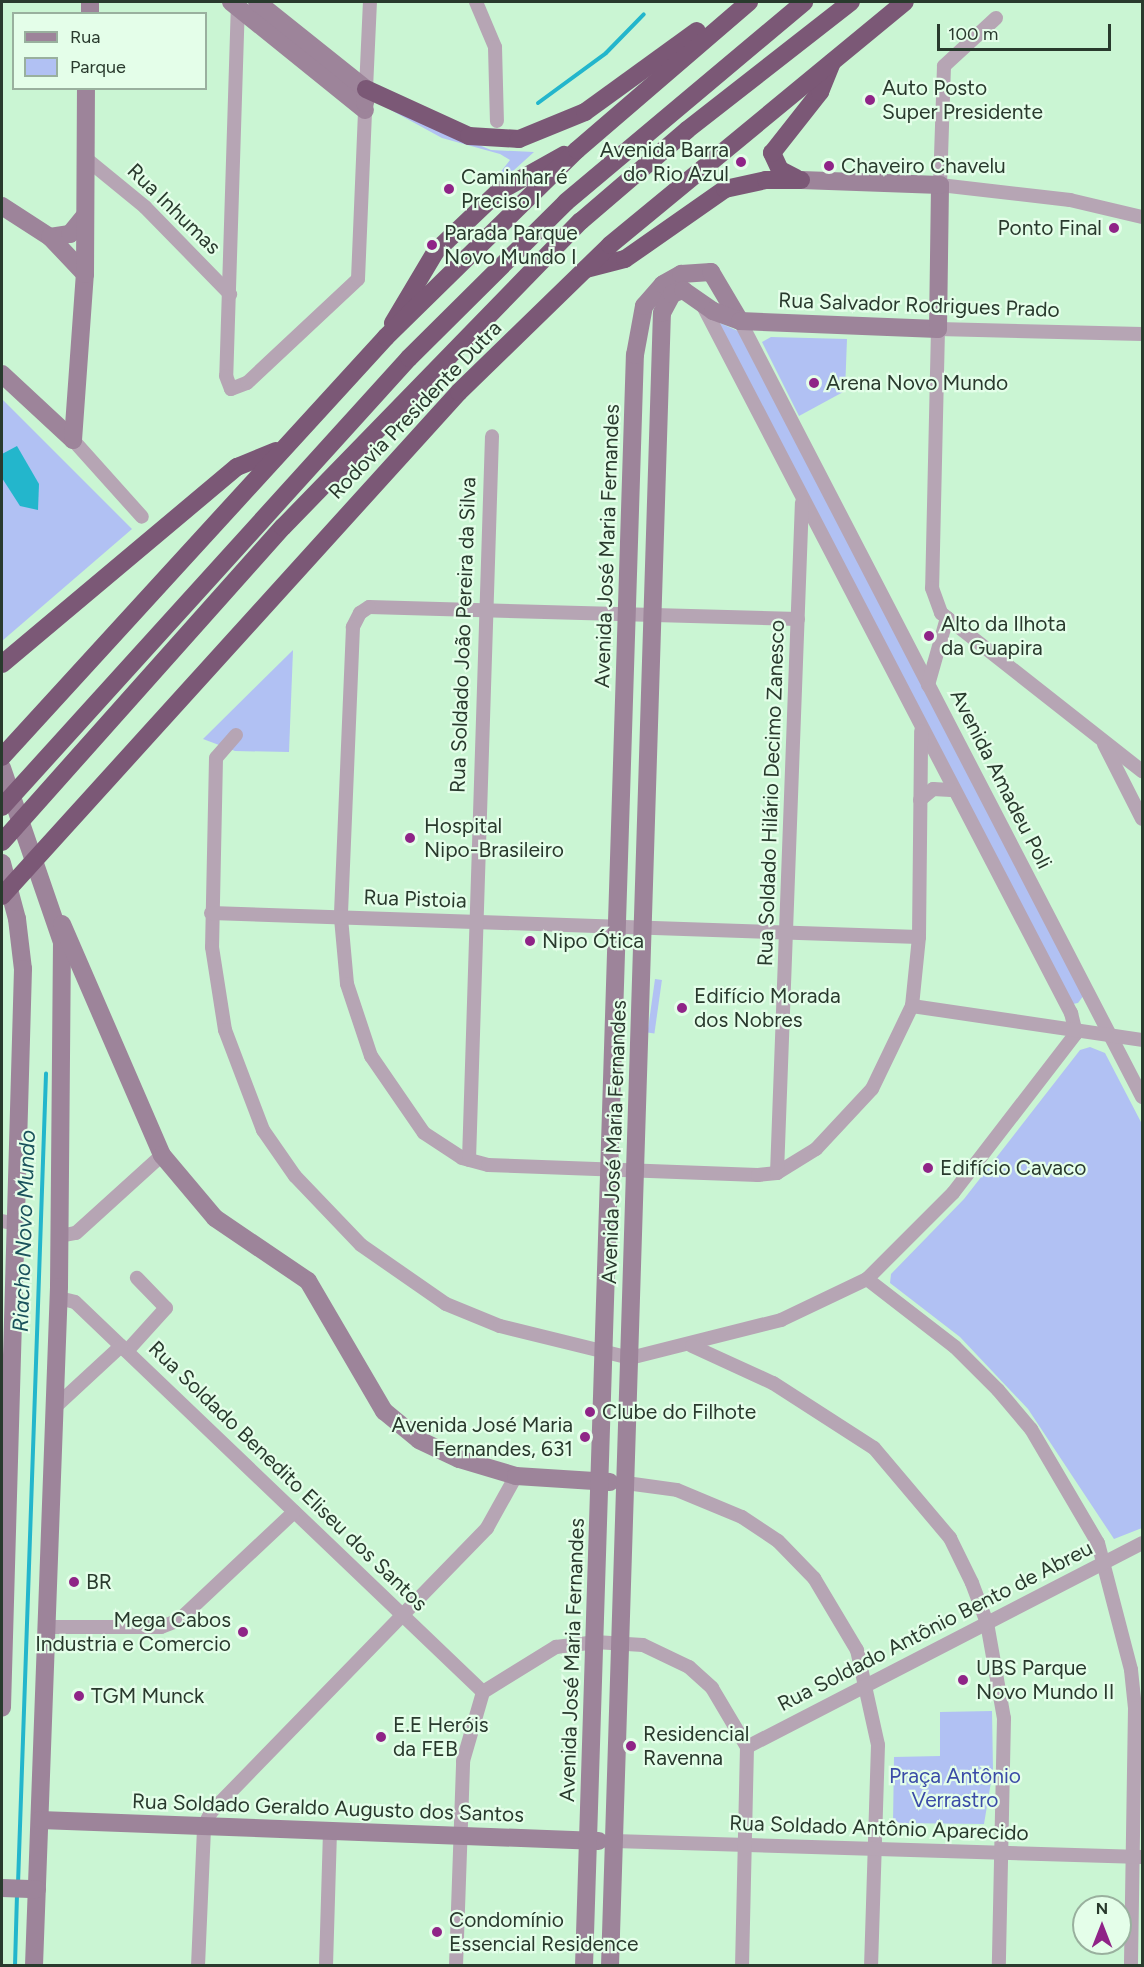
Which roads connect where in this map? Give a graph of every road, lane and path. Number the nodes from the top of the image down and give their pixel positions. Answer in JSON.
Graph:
{"nodes":[{"id":1,"x":256,"y":2,"type":"edge"},
{"id":2,"x":370,"y":2,"type":"edge"},
{"id":3,"x":476,"y":2,"type":"edge"},
{"id":4,"x":749,"y":2,"type":"edge"},
{"id":5,"x":804,"y":2,"type":"edge"},
{"id":6,"x":851,"y":2,"type":"edge"},
{"id":7,"x":905,"y":2,"type":"edge"},
{"id":8,"x":236,"y":4,"type":"edge"},
{"id":9,"x":996,"y":18,"type":"dead end"},
{"id":10,"x":714,"y":28,"type":"junction"},
{"id":11,"x":833,"y":59,"type":"junction"},
{"id":12,"x":366,"y":89,"type":"junction"},
{"id":13,"x":87,"y":90,"type":"edge"},
{"id":14,"x":365,"y":110,"type":"junction"},
{"id":15,"x":496,"y":121,"type":"dead end"},
{"id":16,"x":577,"y":150,"type":"junction"},
{"id":17,"x":84,"y":158,"type":"junction"},
{"id":18,"x":801,"y":180,"type":"junction"},
{"id":19,"x":940,"y":185,"type":"junction"},
{"id":20,"x":2,"y":206,"type":"edge"},
{"id":21,"x":84,"y":217,"type":"junction"},
{"id":22,"x":1143,"y":217,"type":"edge"},
{"id":23,"x":51,"y":237,"type":"junction"},
{"id":24,"x":585,"y":269,"type":"junction"},
{"id":25,"x":85,"y":273,"type":"junction"},
{"id":26,"x":230,"y":294,"type":"junction"},
{"id":27,"x":700,"y":301,"type":"junction"},
{"id":28,"x":740,"y":321,"type":"junction"},
{"id":29,"x":938,"y":329,"type":"junction"},
{"id":30,"x":1143,"y":334,"type":"edge"},
{"id":31,"x":637,"y":336,"type":"junction"},
{"id":32,"x":386,"y":337,"type":"junction"},
{"id":33,"x":662,"y":337,"type":"junction"},
{"id":34,"x":2,"y":374,"type":"edge"},
{"id":35,"x":492,"y":436,"type":"dead end"},
{"id":36,"x":73,"y":440,"type":"junction"},
{"id":37,"x":281,"y":449,"type":"junction"},
{"id":38,"x":802,"y":500,"type":"junction"},
{"id":39,"x":142,"y":517,"type":"dead end"},
{"id":40,"x":830,"y":552,"type":"junction"},
{"id":41,"x":800,"y":557,"type":"junction"},
{"id":42,"x":484,"y":609,"type":"junction"},
{"id":43,"x":628,"y":613,"type":"junction"},
{"id":44,"x":654,"y":614,"type":"junction"},
{"id":45,"x":798,"y":618,"type":"junction"},
{"id":46,"x":947,"y":618,"type":"junction"},
{"id":47,"x":2,"y":664,"type":"edge"},
{"id":48,"x":928,"y":685,"type":"junction"},
{"id":49,"x":921,"y":731,"type":"junction"},
{"id":50,"x":236,"y":735,"type":"dead end"},
{"id":51,"x":1101,"y":740,"type":"junction"},
{"id":52,"x":2,"y":757,"type":"edge"},
{"id":53,"x":2,"y":768,"type":"edge"},
{"id":54,"x":1143,"y":771,"type":"edge"},
{"id":55,"x":951,"y":790,"type":"junction"},
{"id":56,"x":920,"y":800,"type":"junction"},
{"id":57,"x":2,"y":807,"type":"edge"},
{"id":58,"x":1143,"y":819,"type":"edge"},
{"id":59,"x":2,"y":842,"type":"edge"},
{"id":60,"x":2,"y":863,"type":"edge"},
{"id":61,"x":2,"y":896,"type":"edge"},
{"id":62,"x":211,"y":913,"type":"junction"},
{"id":63,"x":58,"y":918,"type":"junction"},
{"id":64,"x":341,"y":918,"type":"junction"},
{"id":65,"x":475,"y":922,"type":"junction"},
{"id":66,"x":618,"y":927,"type":"junction"},
{"id":67,"x":644,"y":928,"type":"junction"},
{"id":68,"x":787,"y":932,"type":"junction"},
{"id":69,"x":919,"y":937,"type":"junction"},
{"id":70,"x":1090,"y":997,"type":"junction"},
{"id":71,"x":1066,"y":1004,"type":"junction"},
{"id":72,"x":912,"y":1006,"type":"junction"},
{"id":73,"x":1076,"y":1033,"type":"junction"},
{"id":74,"x":1111,"y":1037,"type":"junction"},
{"id":75,"x":1143,"y":1040,"type":"edge"},
{"id":76,"x":1143,"y":1097,"type":"edge"},
{"id":77,"x":162,"y":1155,"type":"junction"},
{"id":78,"x":469,"y":1160,"type":"junction"},
{"id":79,"x":610,"y":1169,"type":"junction"},
{"id":80,"x":636,"y":1170,"type":"junction"},
{"id":81,"x":777,"y":1173,"type":"junction"},
{"id":82,"x":9,"y":1223,"type":"edge"},
{"id":83,"x":60,"y":1236,"type":"junction"},
{"id":84,"x":137,"y":1278,"type":"dead end"},
{"id":85,"x":867,"y":1279,"type":"junction"},
{"id":86,"x":59,"y":1298,"type":"junction"},
{"id":87,"x":8,"y":1313,"type":"edge"},
{"id":88,"x":692,"y":1346,"type":"junction"},
{"id":89,"x":124,"y":1349,"type":"junction"},
{"id":90,"x":604,"y":1356,"type":"junction"},
{"id":91,"x":630,"y":1358,"type":"junction"},
{"id":92,"x":55,"y":1407,"type":"junction"},
{"id":93,"x":6,"y":1416,"type":"edge"},
{"id":94,"x":516,"y":1476,"type":"junction"},
{"id":95,"x":600,"y":1481,"type":"junction"},
{"id":96,"x":626,"y":1483,"type":"junction"},
{"id":97,"x":294,"y":1512,"type":"junction"},
{"id":98,"x":1143,"y":1543,"type":"edge"},
{"id":99,"x":1106,"y":1563,"type":"junction"},
{"id":100,"x":404,"y":1615,"type":"junction"},
{"id":101,"x":987,"y":1623,"type":"junction"},
{"id":102,"x":3,"y":1627,"type":"edge"},
{"id":103,"x":48,"y":1627,"type":"junction"},
{"id":104,"x":595,"y":1642,"type":"junction"},
{"id":105,"x":621,"y":1642,"type":"junction"},
{"id":106,"x":869,"y":1685,"type":"junction"},
{"id":107,"x":483,"y":1692,"type":"junction"},
{"id":108,"x":2,"y":1708,"type":"edge"},
{"id":109,"x":747,"y":1746,"type":"junction"},
{"id":110,"x":40,"y":1820,"type":"junction"},
{"id":111,"x":204,"y":1826,"type":"junction"},
{"id":112,"x":330,"y":1831,"type":"junction"},
{"id":113,"x":459,"y":1835,"type":"junction"},
{"id":114,"x":589,"y":1840,"type":"junction"},
{"id":115,"x":614,"y":1841,"type":"junction"},
{"id":116,"x":745,"y":1845,"type":"junction"},
{"id":117,"x":875,"y":1849,"type":"junction"},
{"id":118,"x":1003,"y":1853,"type":"junction"},
{"id":119,"x":1137,"y":1857,"type":"edge"},
{"id":120,"x":3,"y":1888,"type":"edge"},
{"id":121,"x":33,"y":1889,"type":"junction"},
{"id":122,"x":34,"y":1965,"type":"edge"},
{"id":123,"x":198,"y":1965,"type":"edge"},
{"id":124,"x":326,"y":1965,"type":"edge"},
{"id":125,"x":456,"y":1965,"type":"edge"},
{"id":126,"x":584,"y":1965,"type":"edge"},
{"id":127,"x":610,"y":1965,"type":"edge"},
{"id":128,"x":741,"y":1965,"type":"edge"},
{"id":129,"x":871,"y":1965,"type":"edge"},
{"id":130,"x":999,"y":1965,"type":"edge"},
{"id":131,"x":1131,"y":1965,"type":"edge"}],
"edges":[{"from":1,"to":12,"type":"main road"},
{"from":2,"to":12,"type":"street"},
{"from":3,"to":15,"type":"street"},
{"from":4,"to":10,"type":"highway"},
{"from":5,"to":57,"type":"highway","name":"Rodovia Presidente Dutra"},
{"from":6,"to":59,"type":"highway","name":"Rodovia Presidente Dutra"},
{"from":7,"to":11,"type":"highway","name":"Rodovia Presidente Dutra"},
{"from":8,"to":14,"type":"main road"},
{"from":8,"to":26,"type":"street"},
{"from":9,"to":19,"type":"street"},
{"from":10,"to":12,"type":"highway"},
{"from":10,"to":16,"type":"highway"},
{"from":11,"to":18,"type":"highway"},
{"from":11,"to":24,"type":"highway","name":"Rodovia Presidente Dutra"},
{"from":12,"to":14,"type":"main road"},
{"from":13,"to":17,"type":"main road"},
{"from":14,"to":26,"type":"street"},
{"from":16,"to":32,"type":"highway"},
{"from":16,"to":32,"type":"highway"},
{"from":17,"to":21,"type":"main road"},
{"from":17,"to":26,"type":"street","name":"Rua Inhumas"},
{"from":18,"to":19,"type":"main road"},
{"from":18,"to":24,"type":"highway"},
{"from":19,"to":22,"type":"street"},
{"from":19,"to":29,"type":"main road"},
{"from":20,"to":23,"type":"main road"},
{"from":21,"to":23,"type":"main road"},
{"from":21,"to":25,"type":"main road"},
{"from":23,"to":25,"type":"main road"},
{"from":24,"to":61,"type":"highway","name":"Rodovia Presidente Dutra"},
{"from":25,"to":36,"type":"main road"},
{"from":27,"to":28,"type":"main road","name":"Rua Salvador Rodrigues Prado"},
{"from":27,"to":33,"type":"main road","name":"Avenida José Maria Fernandes"},
{"from":27,"to":38,"type":"street"},
{"from":28,"to":29,"type":"main road","name":"Rua Salvador Rodrigues Prado"},
{"from":28,"to":31,"type":"main road","name":"Avenida José Maria Fernandes"},
{"from":28,"to":48,"type":"street","name":"Avenida Amadeu Poli"},
{"from":29,"to":30,"type":"street","name":"Rua Salvador Rodrigues Prado"},
{"from":29,"to":46,"type":"street"},
{"from":31,"to":33,"type":"main road"},
{"from":31,"to":43,"type":"main road","name":"Avenida José Maria Fernandes"},
{"from":32,"to":37,"type":"highway"},
{"from":33,"to":44,"type":"main road","name":"Avenida José Maria Fernandes"},
{"from":34,"to":36,"type":"main road"},
{"from":35,"to":42,"type":"street","name":"Rua Soldado João Pereira da Silva"},
{"from":36,"to":39,"type":"street"},
{"from":37,"to":47,"type":"highway"},
{"from":37,"to":52,"type":"highway"},
{"from":38,"to":40,"type":"street"},
{"from":38,"to":41,"type":"street","name":"Rua Soldado Hilário Decimo Zanesco"},
{"from":40,"to":41,"type":"street"},
{"from":40,"to":49,"type":"street"},
{"from":41,"to":45,"type":"street","name":"Rua Soldado Hilário Decimo Zanesco"},
{"from":42,"to":43,"type":"street"},
{"from":42,"to":64,"type":"street"},
{"from":42,"to":65,"type":"street","name":"Rua Soldado João Pereira da Silva"},
{"from":43,"to":44,"type":"street"},
{"from":43,"to":66,"type":"main road","name":"Avenida José Maria Fernandes"},
{"from":44,"to":45,"type":"street"},
{"from":44,"to":67,"type":"main road","name":"Avenida José Maria Fernandes"},
{"from":45,"to":68,"type":"street","name":"Rua Soldado Hilário Decimo Zanesco"},
{"from":46,"to":48,"type":"street"},
{"from":46,"to":51,"type":"street"},
{"from":48,"to":70,"type":"street","name":"Avenida Amadeu Poli"},
{"from":49,"to":55,"type":"street"},
{"from":49,"to":56,"type":"street"},
{"from":50,"to":62,"type":"street"},
{"from":51,"to":54,"type":"street"},
{"from":51,"to":58,"type":"street"},
{"from":53,"to":63,"type":"main road"},
{"from":55,"to":56,"type":"street"},
{"from":55,"to":71,"type":"street"},
{"from":56,"to":69,"type":"street"},
{"from":60,"to":82,"type":"main road"},
{"from":62,"to":64,"type":"street","name":"Rua Pistoia"},
{"from":62,"to":90,"type":"street"},
{"from":63,"to":77,"type":"main road"},
{"from":63,"to":83,"type":"main road"},
{"from":64,"to":65,"type":"street","name":"Rua Pistoia"},
{"from":64,"to":78,"type":"street"},
{"from":65,"to":66,"type":"street","name":"Rua Pistoia"},
{"from":65,"to":78,"type":"street","name":"Rua Soldado João Pereira da Silva"},
{"from":66,"to":67,"type":"street"},
{"from":66,"to":79,"type":"main road","name":"Avenida José Maria Fernandes"},
{"from":67,"to":68,"type":"street"},
{"from":67,"to":80,"type":"main road","name":"Avenida José Maria Fernandes"},
{"from":68,"to":69,"type":"street"},
{"from":68,"to":81,"type":"street","name":"Rua Soldado Hilário Decimo Zanesco"},
{"from":69,"to":72,"type":"street"},
{"from":70,"to":71,"type":"street"},
{"from":70,"to":74,"type":"street","name":"Avenida Amadeu Poli"},
{"from":71,"to":73,"type":"street"},
{"from":72,"to":73,"type":"street"},
{"from":72,"to":81,"type":"street"},
{"from":73,"to":74,"type":"street"},
{"from":73,"to":85,"type":"street"},
{"from":74,"to":75,"type":"street"},
{"from":74,"to":76,"type":"street","name":"Avenida Amadeu Poli"},
{"from":77,"to":83,"type":"street"},
{"from":77,"to":94,"type":"main road"},
{"from":78,"to":79,"type":"street"},
{"from":79,"to":80,"type":"street"},
{"from":79,"to":90,"type":"main road","name":"Avenida José Maria Fernandes"},
{"from":80,"to":81,"type":"street"},
{"from":80,"to":91,"type":"main road","name":"Avenida José Maria Fernandes"},
{"from":82,"to":87,"type":"main road"},
{"from":83,"to":86,"type":"main road"},
{"from":84,"to":89,"type":"street"},
{"from":85,"to":88,"type":"street"},
{"from":85,"to":99,"type":"street"},
{"from":86,"to":89,"type":"street","name":"Rua Soldado Benedito Eliseu dos Santos"},
{"from":86,"to":92,"type":"main road"},
{"from":87,"to":93,"type":"main road"},
{"from":88,"to":91,"type":"street"},
{"from":88,"to":101,"type":"street"},
{"from":89,"to":92,"type":"street"},
{"from":89,"to":97,"type":"street","name":"Rua Soldado Benedito Eliseu dos Santos"},
{"from":90,"to":91,"type":"street"},
{"from":90,"to":95,"type":"main road","name":"Avenida José Maria Fernandes"},
{"from":91,"to":96,"type":"main road","name":"Avenida José Maria Fernandes"},
{"from":92,"to":103,"type":"main road"},
{"from":93,"to":102,"type":"main road"},
{"from":94,"to":95,"type":"main road"},
{"from":94,"to":100,"type":"street"},
{"from":95,"to":96,"type":"main road"},
{"from":95,"to":104,"type":"main road","name":"Avenida José Maria Fernandes"},
{"from":96,"to":105,"type":"main road","name":"Avenida José Maria Fernandes"},
{"from":96,"to":106,"type":"street"},
{"from":97,"to":100,"type":"street","name":"Rua Soldado Benedito Eliseu dos Santos"},
{"from":97,"to":103,"type":"street"},
{"from":98,"to":99,"type":"street","name":"Rua Soldado Antônio Bento de Abreu"},
{"from":99,"to":101,"type":"street","name":"Rua Soldado Antônio Bento de Abreu"},
{"from":99,"to":119,"type":"street"},
{"from":100,"to":107,"type":"street","name":"Rua Soldado Benedito Eliseu dos Santos"},
{"from":100,"to":111,"type":"street"},
{"from":101,"to":106,"type":"street","name":"Rua Soldado Antônio Bento de Abreu"},
{"from":101,"to":118,"type":"street"},
{"from":102,"to":108,"type":"main road"},
{"from":103,"to":110,"type":"main road"},
{"from":104,"to":105,"type":"street"},
{"from":104,"to":107,"type":"street"},
{"from":104,"to":114,"type":"main road","name":"Avenida José Maria Fernandes"},
{"from":105,"to":109,"type":"street"},
{"from":105,"to":115,"type":"main road","name":"Avenida José Maria Fernandes"},
{"from":106,"to":109,"type":"street","name":"Rua Soldado Antônio Bento de Abreu"},
{"from":106,"to":117,"type":"street"},
{"from":107,"to":113,"type":"street"},
{"from":109,"to":116,"type":"street"},
{"from":110,"to":111,"type":"main road","name":"Rua Soldado Geraldo Augusto dos Santos"},
{"from":110,"to":121,"type":"main road"},
{"from":111,"to":112,"type":"main road","name":"Rua Soldado Geraldo Augusto dos Santos"},
{"from":111,"to":123,"type":"street"},
{"from":112,"to":113,"type":"main road","name":"Rua Soldado Geraldo Augusto dos Santos"},
{"from":112,"to":124,"type":"street"},
{"from":113,"to":114,"type":"main road","name":"Rua Soldado Geraldo Augusto dos Santos"},
{"from":113,"to":125,"type":"street"},
{"from":114,"to":115,"type":"main road","name":"Rua Soldado Geraldo Augusto dos Santos"},
{"from":114,"to":126,"type":"main road","name":"Avenida José Maria Fernandes"},
{"from":115,"to":116,"type":"street","name":"Rua Soldado Antônio Aparecido"},
{"from":115,"to":127,"type":"main road","name":"Avenida José Maria Fernandes"},
{"from":116,"to":117,"type":"street","name":"Rua Soldado Antônio Aparecido"},
{"from":116,"to":128,"type":"street"},
{"from":117,"to":118,"type":"street","name":"Rua Soldado Antônio Aparecido"},
{"from":117,"to":129,"type":"street"},
{"from":118,"to":119,"type":"street","name":"Rua Soldado Antônio Aparecido"},
{"from":118,"to":130,"type":"street"},
{"from":119,"to":131,"type":"street"},
{"from":120,"to":121,"type":"main road"},
{"from":121,"to":122,"type":"main road"}]}
